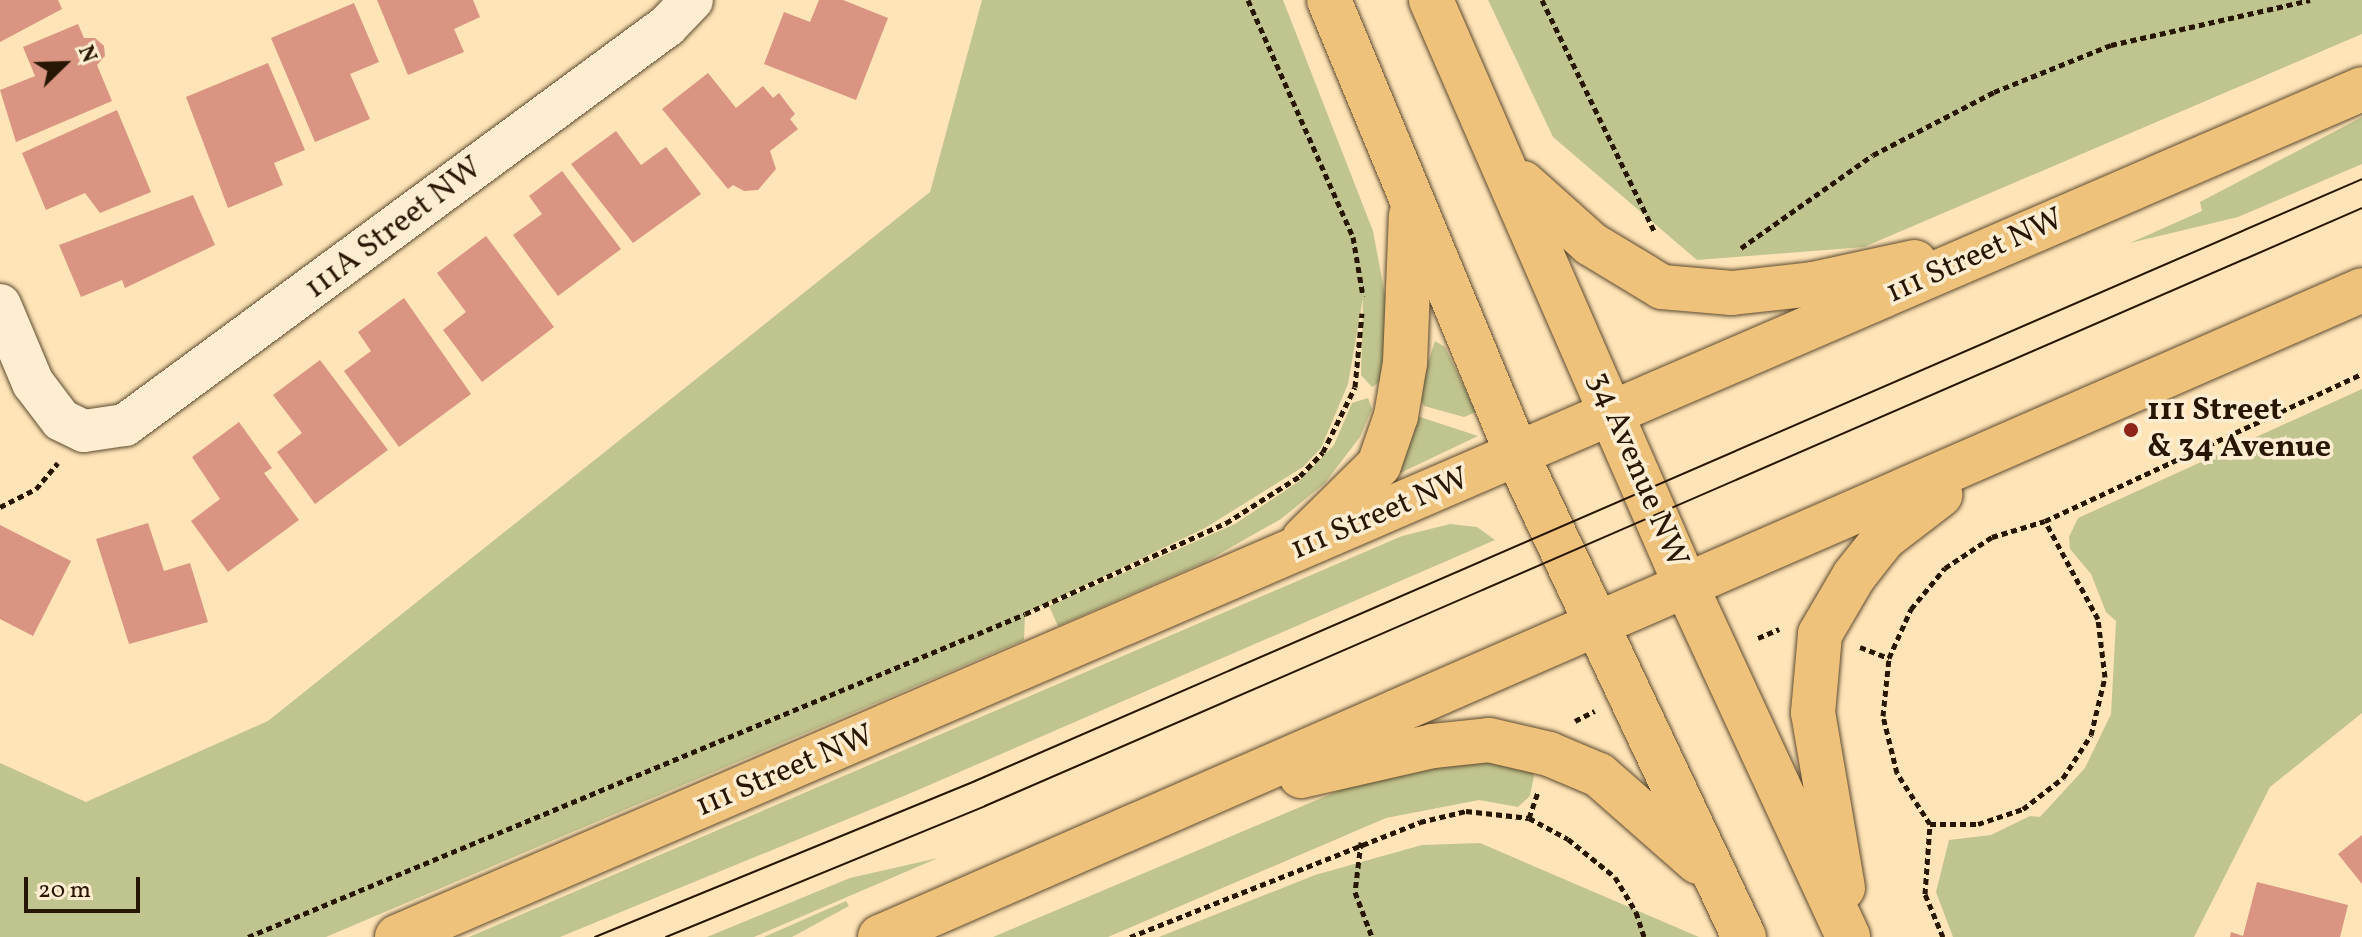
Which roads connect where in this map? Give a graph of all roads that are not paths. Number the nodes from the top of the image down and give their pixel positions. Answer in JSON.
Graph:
{"nodes":[{"id":1,"x":692,"y":0,"type":"edge"},
{"id":2,"x":1329,"y":0,"type":"edge"},
{"id":3,"x":1431,"y":0,"type":"edge"},
{"id":4,"x":2362,"y":89,"type":"edge"},
{"id":5,"x":1508,"y":167,"type":"junction"},
{"id":6,"x":1411,"y":204,"type":"junction"},
{"id":7,"x":2008,"y":242,"type":"junction"},
{"id":8,"x":2362,"y":290,"type":"edge"},
{"id":9,"x":0,"y":305,"type":"edge"},
{"id":10,"x":1612,"y":416,"type":"junction"},
{"id":11,"x":2039,"y":434,"type":"junction"},
{"id":12,"x":1518,"y":457,"type":"junction"},
{"id":13,"x":1288,"y":554,"type":"junction"},
{"id":14,"x":1687,"y":588,"type":"junction"},
{"id":15,"x":1599,"y":626,"type":"junction"},
{"id":16,"x":1130,"y":826,"type":"junction"},
{"id":17,"x":1710,"y":873,"type":"junction"},
{"id":18,"x":397,"y":937,"type":"edge"},
{"id":19,"x":880,"y":937,"type":"edge"},
{"id":20,"x":1744,"y":937,"type":"edge"},
{"id":21,"x":1850,"y":937,"type":"edge"}],
"edges":[{"from":1,"to":9,"type":"street","name":"111A Street NW"},
{"from":2,"to":6,"type":"main road"},
{"from":3,"to":5,"type":"main road","name":"34 Avenue NW"},
{"from":4,"to":7,"type":"main road","name":"111 Street NW"},
{"from":5,"to":7,"type":"main road"},
{"from":5,"to":10,"type":"main road","name":"34 Avenue NW"},
{"from":6,"to":12,"type":"main road"},
{"from":6,"to":13,"type":"main road"},
{"from":7,"to":10,"type":"main road","name":"111 Street NW"},
{"from":8,"to":11,"type":"main road"},
{"from":10,"to":12,"type":"main road","name":"111 Street NW"},
{"from":10,"to":14,"type":"main road","name":"34 Avenue NW"},
{"from":11,"to":14,"type":"main road"},
{"from":11,"to":21,"type":"main road"},
{"from":12,"to":13,"type":"main road","name":"111 Street NW"},
{"from":12,"to":15,"type":"main road"},
{"from":13,"to":18,"type":"main road","name":"111 Street NW"},
{"from":14,"to":15,"type":"main road"},
{"from":14,"to":21,"type":"main road","name":"34 Avenue NW"},
{"from":15,"to":16,"type":"main road"},
{"from":15,"to":17,"type":"main road"},
{"from":16,"to":17,"type":"main road"},
{"from":16,"to":19,"type":"main road"},
{"from":17,"to":20,"type":"main road"}]}
